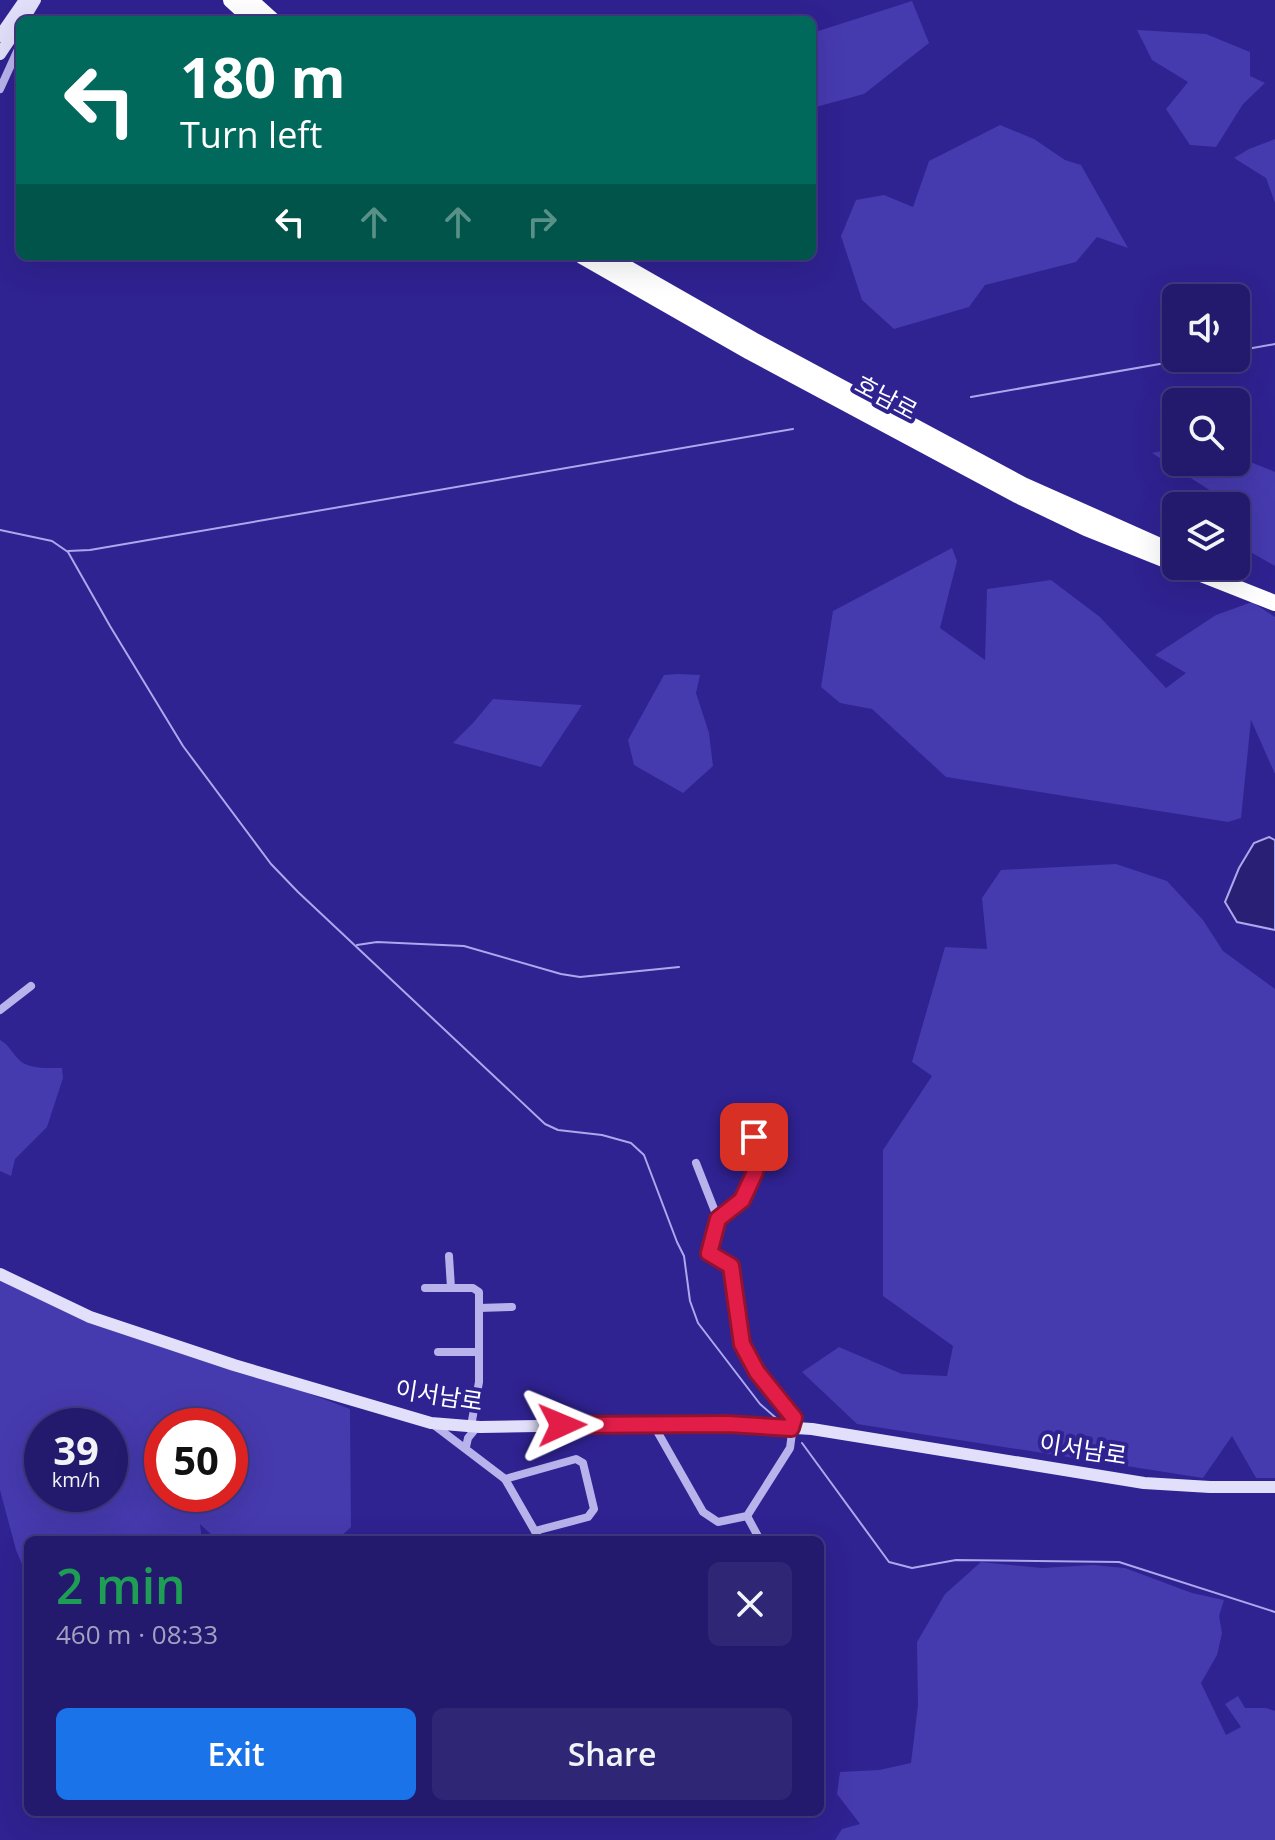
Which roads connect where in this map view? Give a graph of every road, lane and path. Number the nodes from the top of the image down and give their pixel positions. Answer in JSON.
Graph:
{"nodes":[{"id":1,"x":231,"y":0,"type":"edge"},
{"id":2,"x":250,"y":0,"type":"edge"},
{"id":3,"x":249,"y":16,"type":"edge"},
{"id":4,"x":268,"y":16,"type":"edge"},
{"id":5,"x":16,"y":22,"type":"edge"},
{"id":6,"x":16,"y":29,"type":"edge"},
{"id":7,"x":0,"y":36,"type":"edge"},
{"id":8,"x":0,"y":54,"type":"edge"},
{"id":9,"x":16,"y":54,"type":"edge"},
{"id":10,"x":0,"y":89,"type":"edge"},
{"id":11,"x":589,"y":260,"type":"edge"},
{"id":12,"x":613,"y":260,"type":"edge"},
{"id":13,"x":1162,"y":547,"type":"edge"},
{"id":14,"x":1162,"y":559,"type":"edge"},
{"id":15,"x":1216,"y":580,"type":"edge"},
{"id":16,"x":1245,"y":580,"type":"edge"},
{"id":17,"x":1275,"y":592,"type":"edge"},
{"id":18,"x":1275,"y":603,"type":"edge"},
{"id":19,"x":31,"y":986,"type":"dead end"},
{"id":20,"x":0,"y":1010,"type":"edge"},
{"id":21,"x":754,"y":1137,"type":"dead end"},
{"id":22,"x":696,"y":1163,"type":"dead end"},
{"id":23,"x":718,"y":1219,"type":"junction"},
{"id":24,"x":449,"y":1256,"type":"dead end"},
{"id":25,"x":0,"y":1274,"type":"edge"},
{"id":26,"x":425,"y":1288,"type":"dead end"},
{"id":27,"x":451,"y":1288,"type":"junction"},
{"id":28,"x":512,"y":1307,"type":"dead end"},
{"id":29,"x":479,"y":1308,"type":"junction"},
{"id":30,"x":438,"y":1352,"type":"dead end"},
{"id":31,"x":478,"y":1352,"type":"junction"},
{"id":32,"x":431,"y":1423,"type":"junction"},
{"id":33,"x":653,"y":1424,"type":"junction"},
{"id":34,"x":474,"y":1427,"type":"junction"},
{"id":35,"x":791,"y":1428,"type":"junction"},
{"id":36,"x":466,"y":1447,"type":"junction"},
{"id":37,"x":505,"y":1479,"type":"junction"},
{"id":38,"x":1275,"y":1487,"type":"edge"},
{"id":39,"x":747,"y":1516,"type":"junction"},
{"id":40,"x":535,"y":1531,"type":"junction"},
{"id":41,"x":538,"y":1536,"type":"edge"},
{"id":42,"x":758,"y":1536,"type":"edge"}],
"edges":[{"from":1,"to":3,"type":"highway"},
{"from":2,"to":4,"type":"highway"},
{"from":5,"to":7,"type":"main road"},
{"from":6,"to":8,"type":"main road"},
{"from":9,"to":10,"type":"street"},
{"from":11,"to":14,"type":"highway","name":"호남로"},
{"from":12,"to":13,"type":"highway","name":"호남로"},
{"from":15,"to":18,"type":"highway","name":"호남로"},
{"from":16,"to":17,"type":"highway"},
{"from":19,"to":20,"type":"street"},
{"from":21,"to":23,"type":"street"},
{"from":22,"to":23,"type":"street"},
{"from":23,"to":35,"type":"street"},
{"from":24,"to":27,"type":"street"},
{"from":25,"to":32,"type":"main road","name":"이서남로"},
{"from":26,"to":27,"type":"street"},
{"from":27,"to":29,"type":"street"},
{"from":28,"to":29,"type":"street"},
{"from":29,"to":31,"type":"street"},
{"from":30,"to":31,"type":"street"},
{"from":31,"to":34,"type":"street"},
{"from":32,"to":34,"type":"main road","name":"이서남로"},
{"from":32,"to":36,"type":"street"},
{"from":33,"to":34,"type":"main road","name":"이서남로"},
{"from":33,"to":35,"type":"main road","name":"이서남로"},
{"from":33,"to":39,"type":"street"},
{"from":34,"to":36,"type":"street"},
{"from":35,"to":38,"type":"main road","name":"이서남로"},
{"from":35,"to":39,"type":"street"},
{"from":36,"to":37,"type":"street"},
{"from":37,"to":40,"type":"street"},
{"from":37,"to":40,"type":"street"},
{"from":39,"to":42,"type":"street"},
{"from":40,"to":41,"type":"street"}]}
